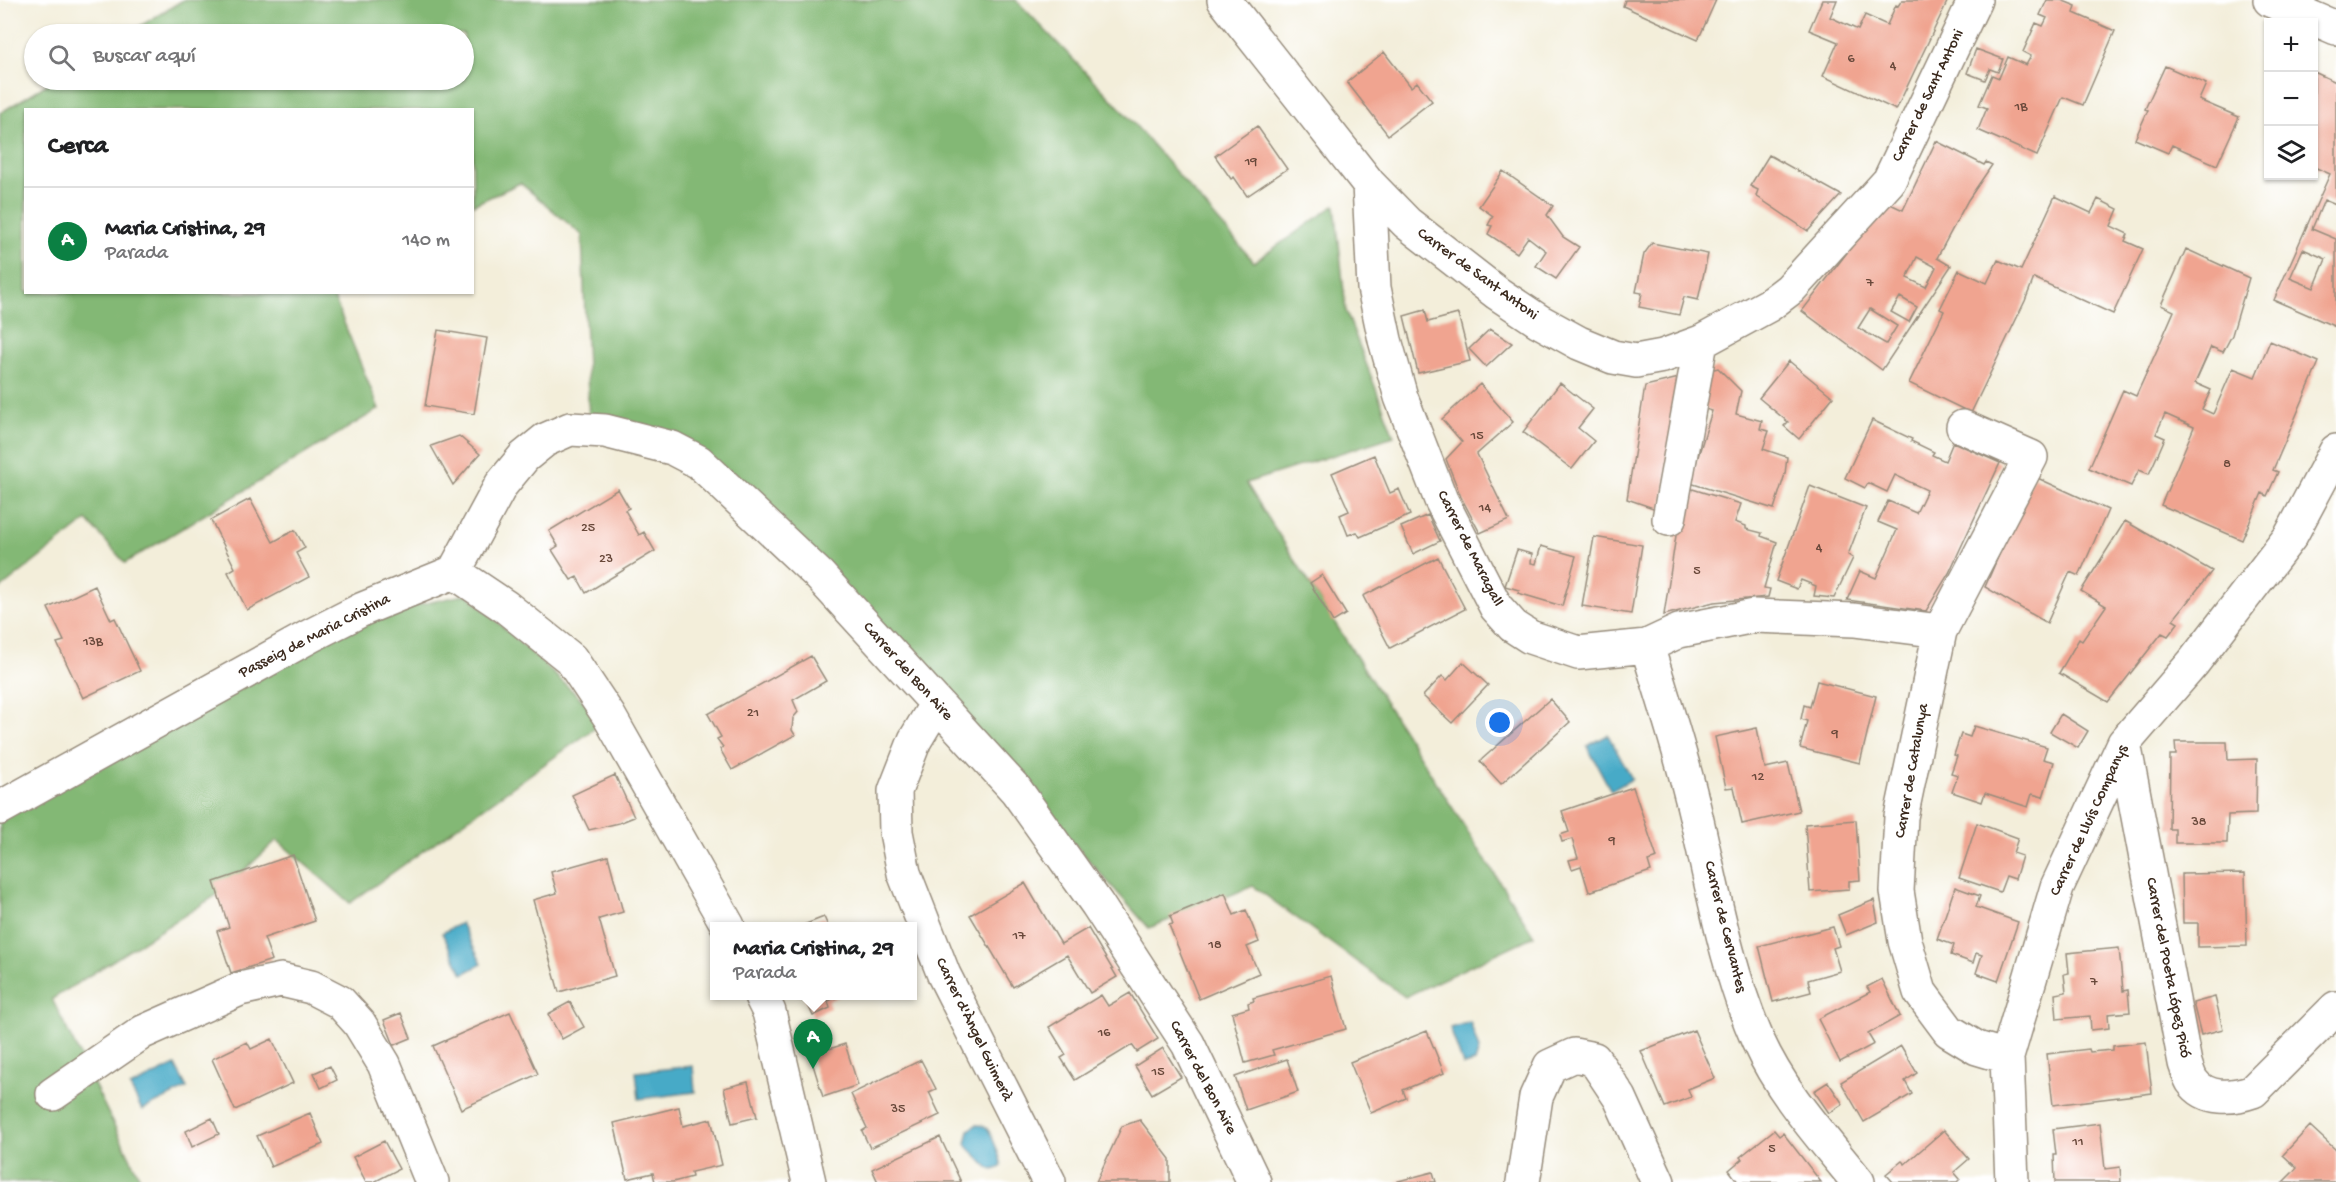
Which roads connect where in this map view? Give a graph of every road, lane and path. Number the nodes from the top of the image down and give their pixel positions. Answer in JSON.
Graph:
{"nodes":[{"id":1,"x":1224,"y":0,"type":"edge"},
{"id":2,"x":1975,"y":0,"type":"edge"},
{"id":3,"x":2270,"y":0,"type":"edge"},
{"id":4,"x":2336,"y":28,"type":"edge"},
{"id":5,"x":1369,"y":184,"type":"junction"},
{"id":6,"x":1701,"y":342,"type":"junction"},
{"id":7,"x":1963,"y":427,"type":"dead end"},
{"id":8,"x":2336,"y":451,"type":"edge"},
{"id":9,"x":1669,"y":519,"type":"dead end"},
{"id":10,"x":454,"y":572,"type":"junction"},
{"id":11,"x":1940,"y":631,"type":"junction"},
{"id":12,"x":1647,"y":645,"type":"junction"},
{"id":13,"x":936,"y":705,"type":"junction"},
{"id":14,"x":2124,"y":743,"type":"junction"},
{"id":15,"x":0,"y":808,"type":"edge"},
{"id":16,"x":725,"y":922,"type":"edge"},
{"id":17,"x":763,"y":1000,"type":"edge"},
{"id":18,"x":2336,"y":1008,"type":"edge"},
{"id":19,"x":2007,"y":1057,"type":"junction"},
{"id":20,"x":53,"y":1094,"type":"dead end"},
{"id":21,"x":432,"y":1182,"type":"edge"},
{"id":22,"x":809,"y":1182,"type":"edge"},
{"id":23,"x":1049,"y":1182,"type":"edge"},
{"id":24,"x":1254,"y":1182,"type":"edge"},
{"id":25,"x":1523,"y":1182,"type":"edge"},
{"id":26,"x":1658,"y":1182,"type":"edge"},
{"id":27,"x":1858,"y":1182,"type":"edge"},
{"id":28,"x":2012,"y":1182,"type":"edge"}],
"edges":[{"from":1,"to":5,"type":"street","name":"Carrer de Sant Antoni"},
{"from":2,"to":6,"type":"street","name":"Carrer de Sant Antoni"},
{"from":3,"to":4,"type":"street"},
{"from":5,"to":6,"type":"street","name":"Carrer de Sant Antoni"},
{"from":5,"to":12,"type":"street","name":"Carrer de Maragall"},
{"from":6,"to":9,"type":"street"},
{"from":7,"to":11,"type":"street","name":"Carrer de Catalunya"},
{"from":8,"to":14,"type":"street","name":"Carrer de Lluís Companys"},
{"from":10,"to":13,"type":"street","name":"Carrer del Bon Aire"},
{"from":10,"to":15,"type":"street","name":"Passeig de Maria Cristina"},
{"from":10,"to":16,"type":"street"},
{"from":11,"to":12,"type":"street","name":"Carrer de Maragall"},
{"from":11,"to":19,"type":"street","name":"Carrer de Catalunya"},
{"from":12,"to":27,"type":"street","name":"Carrer de Cervantes"},
{"from":13,"to":23,"type":"street","name":"Carrer d'Àngel Guimerà"},
{"from":13,"to":24,"type":"street","name":"Carrer del Bon Aire"},
{"from":14,"to":18,"type":"street","name":"Carrer del Poeta López Picó"},
{"from":14,"to":19,"type":"street","name":"Carrer de Lluís Companys"},
{"from":17,"to":22,"type":"street"},
{"from":19,"to":28,"type":"street","name":"Carrer de Lluís Companys"},
{"from":20,"to":21,"type":"street"},
{"from":25,"to":26,"type":"street"}]}
